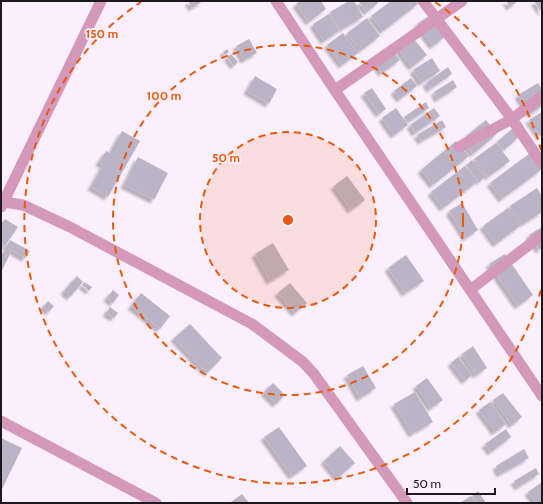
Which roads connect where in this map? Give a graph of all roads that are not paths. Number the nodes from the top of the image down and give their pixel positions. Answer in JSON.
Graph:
{"nodes":[{"id":1,"x":101,"y":1,"type":"edge"},
{"id":2,"x":276,"y":1,"type":"edge"},
{"id":3,"x":423,"y":1,"type":"edge"},
{"id":4,"x":462,"y":1,"type":"edge"},
{"id":5,"x":436,"y":19,"type":"junction"},
{"id":6,"x":335,"y":90,"type":"junction"},
{"id":7,"x":542,"y":96,"type":"edge"},
{"id":8,"x":512,"y":119,"type":"junction"},
{"id":9,"x":460,"y":147,"type":"dead end"},
{"id":10,"x":542,"y":164,"type":"edge"},
{"id":11,"x":2,"y":205,"type":"edge"},
{"id":12,"x":542,"y":235,"type":"edge"},
{"id":13,"x":470,"y":290,"type":"junction"},
{"id":14,"x":542,"y":396,"type":"edge"},
{"id":15,"x":1,"y":421,"type":"edge"},
{"id":16,"x":156,"y":503,"type":"edge"},
{"id":17,"x":407,"y":503,"type":"edge"}],
"edges":[{"from":1,"to":11,"type":"street"},
{"from":2,"to":6,"type":"street"},
{"from":3,"to":5,"type":"street"},
{"from":4,"to":5,"type":"street"},
{"from":5,"to":6,"type":"street"},
{"from":5,"to":8,"type":"street"},
{"from":6,"to":13,"type":"street"},
{"from":7,"to":8,"type":"street"},
{"from":8,"to":9,"type":"street"},
{"from":8,"to":10,"type":"street"},
{"from":11,"to":17,"type":"street"},
{"from":12,"to":13,"type":"street"},
{"from":13,"to":14,"type":"street"},
{"from":15,"to":16,"type":"street"}]}
